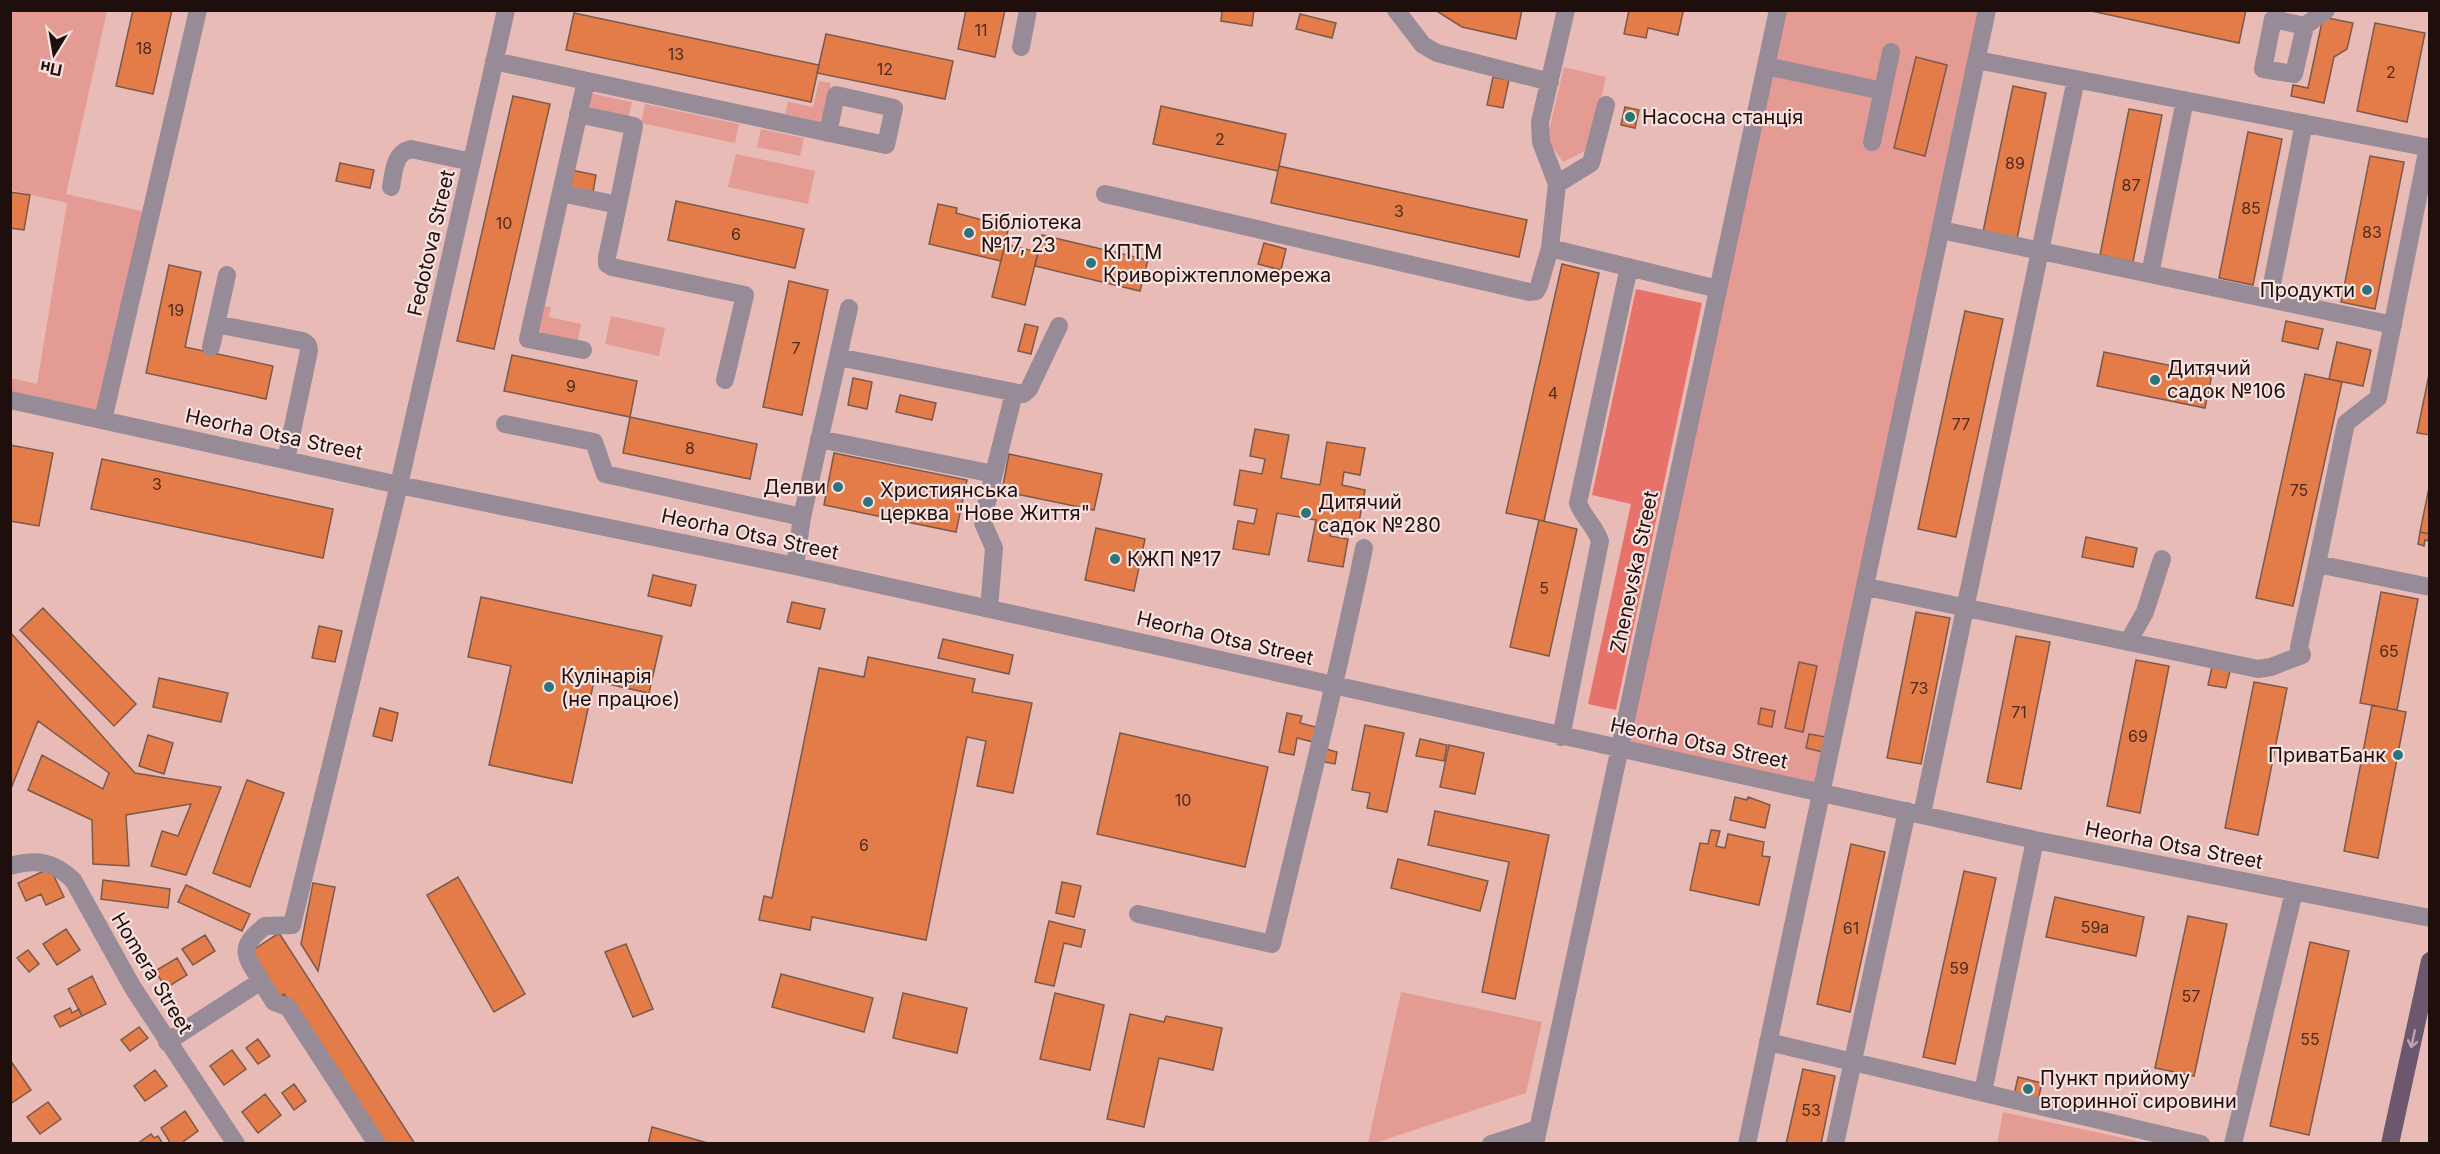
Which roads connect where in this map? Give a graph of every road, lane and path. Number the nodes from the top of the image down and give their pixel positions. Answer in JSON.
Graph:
{"nodes":[{"id":1,"x":198,"y":10,"type":"edge"},
{"id":2,"x":506,"y":10,"type":"edge"},
{"id":3,"x":1028,"y":10,"type":"edge"},
{"id":4,"x":1396,"y":10,"type":"edge"},
{"id":5,"x":1566,"y":10,"type":"edge"},
{"id":6,"x":1778,"y":10,"type":"edge"},
{"id":7,"x":1987,"y":10,"type":"edge"},
{"id":8,"x":2326,"y":10,"type":"edge"},
{"id":9,"x":2305,"y":26,"type":"dead end"},
{"id":10,"x":1021,"y":46,"type":"dead end"},
{"id":11,"x":1891,"y":52,"type":"dead end"},
{"id":12,"x":1977,"y":60,"type":"junction"},
{"id":13,"x":494,"y":61,"type":"junction"},
{"id":14,"x":1766,"y":66,"type":"junction"},
{"id":15,"x":2076,"y":79,"type":"junction"},
{"id":16,"x":586,"y":81,"type":"junction"},
{"id":17,"x":1550,"y":82,"type":"junction"},
{"id":18,"x":1883,"y":91,"type":"junction"},
{"id":19,"x":2185,"y":100,"type":"junction"},
{"id":20,"x":1606,"y":105,"type":"dead end"},
{"id":21,"x":578,"y":114,"type":"junction"},
{"id":22,"x":2304,"y":123,"type":"junction"},
{"id":23,"x":828,"y":133,"type":"dead end"},
{"id":24,"x":1872,"y":141,"type":"dead end"},
{"id":25,"x":2429,"y":147,"type":"edge"},
{"id":26,"x":472,"y":162,"type":"junction"},
{"id":27,"x":1557,"y":184,"type":"junction"},
{"id":28,"x":391,"y":187,"type":"dead end"},
{"id":29,"x":561,"y":193,"type":"junction"},
{"id":30,"x":1105,"y":194,"type":"dead end"},
{"id":31,"x":618,"y":205,"type":"junction"},
{"id":32,"x":1941,"y":230,"type":"junction"},
{"id":33,"x":1550,"y":248,"type":"junction"},
{"id":34,"x":2040,"y":251,"type":"junction"},
{"id":35,"x":1629,"y":267,"type":"junction"},
{"id":36,"x":2150,"y":274,"type":"junction"},
{"id":37,"x":227,"y":275,"type":"dead end"},
{"id":38,"x":1718,"y":289,"type":"junction"},
{"id":39,"x":2269,"y":299,"type":"junction"},
{"id":40,"x":849,"y":308,"type":"dead end"},
{"id":41,"x":216,"y":324,"type":"junction"},
{"id":42,"x":2393,"y":325,"type":"junction"},
{"id":43,"x":1059,"y":326,"type":"dead end"},
{"id":44,"x":211,"y":347,"type":"dead end"},
{"id":45,"x":583,"y":350,"type":"dead end"},
{"id":46,"x":838,"y":357,"type":"junction"},
{"id":47,"x":725,"y":380,"type":"dead end"},
{"id":48,"x":1014,"y":393,"type":"junction"},
{"id":49,"x":10,"y":400,"type":"edge"},
{"id":50,"x":103,"y":420,"type":"junction"},
{"id":51,"x":506,"y":424,"type":"dead end"},
{"id":52,"x":819,"y":439,"type":"junction"},
{"id":53,"x":286,"y":460,"type":"junction"},
{"id":54,"x":994,"y":474,"type":"junction"},
{"id":55,"x":399,"y":485,"type":"junction"},
{"id":56,"x":802,"y":517,"type":"junction"},
{"id":57,"x":1364,"y":548,"type":"dead end"},
{"id":58,"x":2162,"y":559,"type":"dead end"},
{"id":59,"x":2317,"y":564,"type":"junction"},
{"id":60,"x":795,"y":566,"type":"junction"},
{"id":61,"x":1867,"y":587,"type":"junction"},
{"id":62,"x":2430,"y":587,"type":"edge"},
{"id":63,"x":1965,"y":608,"type":"junction"},
{"id":64,"x":989,"y":609,"type":"junction"},
{"id":65,"x":2128,"y":642,"type":"junction"},
{"id":66,"x":1336,"y":686,"type":"junction"},
{"id":67,"x":1561,"y":737,"type":"junction"},
{"id":68,"x":1619,"y":750,"type":"junction"},
{"id":69,"x":1820,"y":792,"type":"junction"},
{"id":70,"x":1915,"y":812,"type":"junction"},
{"id":71,"x":2035,"y":840,"type":"junction"},
{"id":72,"x":10,"y":866,"type":"edge"},
{"id":73,"x":2294,"y":892,"type":"junction"},
{"id":74,"x":1138,"y":914,"type":"dead end"},
{"id":75,"x":2430,"y":918,"type":"edge"},
{"id":76,"x":2430,"y":961,"type":"edge"},
{"id":77,"x":261,"y":981,"type":"junction"},
{"id":78,"x":167,"y":1042,"type":"junction"},
{"id":79,"x":1768,"y":1042,"type":"junction"},
{"id":80,"x":1853,"y":1062,"type":"junction"},
{"id":81,"x":1983,"y":1092,"type":"junction"},
{"id":82,"x":1537,"y":1136,"type":"edge"},
{"id":83,"x":236,"y":1143,"type":"edge"},
{"id":84,"x":377,"y":1143,"type":"edge"},
{"id":85,"x":1491,"y":1143,"type":"edge"},
{"id":86,"x":1747,"y":1143,"type":"edge"},
{"id":87,"x":1835,"y":1143,"type":"edge"},
{"id":88,"x":2201,"y":1143,"type":"edge"},
{"id":89,"x":2233,"y":1143,"type":"edge"},
{"id":90,"x":2390,"y":1143,"type":"edge"}],
"edges":[{"from":1,"to":50,"type":"street"},
{"from":2,"to":13,"type":"street","name":"Fedotova Street"},
{"from":3,"to":10,"type":"street"},
{"from":4,"to":17,"type":"street"},
{"from":5,"to":17,"type":"street"},
{"from":6,"to":14,"type":"street","name":"Zhenevska Street"},
{"from":7,"to":12,"type":"street"},
{"from":8,"to":9,"type":"street"},
{"from":11,"to":18,"type":"street"},
{"from":12,"to":15,"type":"street"},
{"from":12,"to":32,"type":"street"},
{"from":13,"to":16,"type":"street"},
{"from":13,"to":26,"type":"street","name":"Fedotova Street"},
{"from":14,"to":18,"type":"street"},
{"from":14,"to":38,"type":"street","name":"Zhenevska Street"},
{"from":15,"to":19,"type":"street"},
{"from":15,"to":34,"type":"street"},
{"from":16,"to":21,"type":"street"},
{"from":16,"to":23,"type":"street"},
{"from":17,"to":27,"type":"street"},
{"from":18,"to":24,"type":"street"},
{"from":19,"to":22,"type":"street"},
{"from":19,"to":36,"type":"street"},
{"from":20,"to":27,"type":"street"},
{"from":21,"to":29,"type":"street"},
{"from":21,"to":31,"type":"street"},
{"from":22,"to":25,"type":"street"},
{"from":22,"to":39,"type":"street"},
{"from":25,"to":42,"type":"street"},
{"from":26,"to":28,"type":"street"},
{"from":26,"to":55,"type":"street","name":"Fedotova Street"},
{"from":27,"to":33,"type":"street"},
{"from":29,"to":31,"type":"street"},
{"from":29,"to":45,"type":"street"},
{"from":30,"to":33,"type":"street"},
{"from":31,"to":47,"type":"street"},
{"from":32,"to":34,"type":"street"},
{"from":32,"to":61,"type":"street"},
{"from":33,"to":35,"type":"street"},
{"from":34,"to":36,"type":"street"},
{"from":34,"to":63,"type":"street"},
{"from":35,"to":38,"type":"street"},
{"from":35,"to":67,"type":"street"},
{"from":36,"to":39,"type":"street"},
{"from":37,"to":41,"type":"street"},
{"from":38,"to":68,"type":"street","name":"Zhenevska Street"},
{"from":39,"to":42,"type":"street"},
{"from":40,"to":46,"type":"street"},
{"from":41,"to":44,"type":"street"},
{"from":41,"to":53,"type":"street"},
{"from":42,"to":59,"type":"street"},
{"from":43,"to":48,"type":"street"},
{"from":46,"to":48,"type":"street"},
{"from":46,"to":52,"type":"street"},
{"from":48,"to":54,"type":"street"},
{"from":49,"to":50,"type":"street","name":"Heorha Otsa Street"},
{"from":50,"to":53,"type":"street","name":"Heorha Otsa Street"},
{"from":51,"to":56,"type":"street"},
{"from":52,"to":54,"type":"street"},
{"from":52,"to":56,"type":"street"},
{"from":53,"to":55,"type":"street","name":"Heorha Otsa Street"},
{"from":54,"to":64,"type":"street"},
{"from":55,"to":60,"type":"street","name":"Heorha Otsa Street"},
{"from":55,"to":77,"type":"street","name":"Fedotova Street"},
{"from":56,"to":60,"type":"street"},
{"from":57,"to":66,"type":"street"},
{"from":58,"to":65,"type":"street"},
{"from":59,"to":62,"type":"street"},
{"from":59,"to":65,"type":"street"},
{"from":60,"to":64,"type":"street","name":"Heorha Otsa Street"},
{"from":61,"to":63,"type":"street"},
{"from":61,"to":69,"type":"street"},
{"from":63,"to":65,"type":"street"},
{"from":63,"to":70,"type":"street"},
{"from":64,"to":66,"type":"street","name":"Heorha Otsa Street"},
{"from":66,"to":67,"type":"street","name":"Heorha Otsa Street"},
{"from":66,"to":74,"type":"street"},
{"from":67,"to":68,"type":"street","name":"Heorha Otsa Street"},
{"from":68,"to":69,"type":"street","name":"Heorha Otsa Street"},
{"from":68,"to":82,"type":"street","name":"Zhenevska Street"},
{"from":69,"to":70,"type":"street","name":"Heorha Otsa Street"},
{"from":69,"to":79,"type":"street"},
{"from":70,"to":71,"type":"street","name":"Heorha Otsa Street"},
{"from":70,"to":80,"type":"street"},
{"from":71,"to":73,"type":"street","name":"Heorha Otsa Street"},
{"from":71,"to":81,"type":"street"},
{"from":72,"to":78,"type":"street","name":"Homera Street"},
{"from":73,"to":75,"type":"street","name":"Heorha Otsa Street"},
{"from":73,"to":89,"type":"street"},
{"from":76,"to":90,"type":"main road","one_way":true},
{"from":77,"to":78,"type":"street"},
{"from":77,"to":84,"type":"street"},
{"from":78,"to":83,"type":"street","name":"Homera Street"},
{"from":79,"to":80,"type":"street"},
{"from":79,"to":86,"type":"street"},
{"from":80,"to":81,"type":"street"},
{"from":80,"to":87,"type":"street"},
{"from":81,"to":88,"type":"street"},
{"from":82,"to":85,"type":"street"}]}
